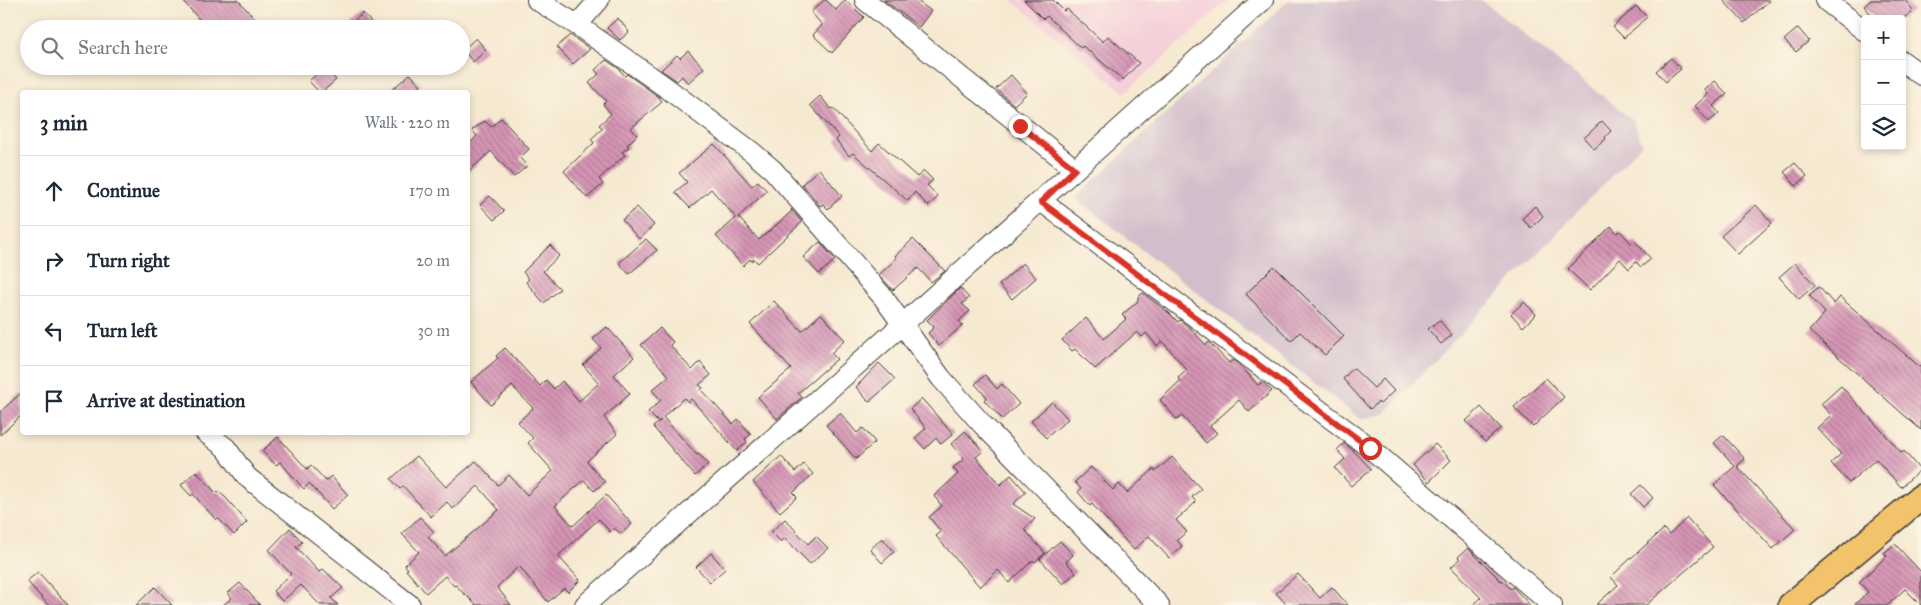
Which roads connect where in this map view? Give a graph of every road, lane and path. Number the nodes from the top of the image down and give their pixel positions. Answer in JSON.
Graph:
{"nodes":[{"id":1,"x":537,"y":0,"type":"edge"},
{"id":2,"x":599,"y":0,"type":"edge"},
{"id":3,"x":866,"y":0,"type":"edge"},
{"id":4,"x":1263,"y":0,"type":"edge"},
{"id":5,"x":1825,"y":0,"type":"edge"},
{"id":6,"x":577,"y":25,"type":"junction"},
{"id":7,"x":1861,"y":28,"type":"edge"},
{"id":8,"x":1906,"y":63,"type":"edge"},
{"id":9,"x":1921,"y":75,"type":"edge"},
{"id":10,"x":1075,"y":169,"type":"junction"},
{"id":11,"x":1041,"y":202,"type":"junction"},
{"id":12,"x":903,"y":324,"type":"junction"},
{"id":13,"x":210,"y":435,"type":"edge"},
{"id":14,"x":1921,"y":497,"type":"edge"},
{"id":15,"x":410,"y":605,"type":"edge"},
{"id":16,"x":585,"y":605,"type":"edge"},
{"id":17,"x":1158,"y":605,"type":"edge"},
{"id":18,"x":1552,"y":605,"type":"edge"},
{"id":19,"x":1791,"y":605,"type":"edge"}],
"edges":[{"from":1,"to":6,"type":"street"},
{"from":2,"to":6,"type":"street"},
{"from":3,"to":10,"type":"street"},
{"from":4,"to":10,"type":"street"},
{"from":5,"to":7,"type":"street"},
{"from":6,"to":12,"type":"street"},
{"from":8,"to":9,"type":"street"},
{"from":10,"to":11,"type":"street"},
{"from":11,"to":12,"type":"street"},
{"from":11,"to":18,"type":"street"},
{"from":12,"to":16,"type":"street"},
{"from":12,"to":17,"type":"street"},
{"from":13,"to":15,"type":"street"},
{"from":14,"to":19,"type":"main road"}]}
